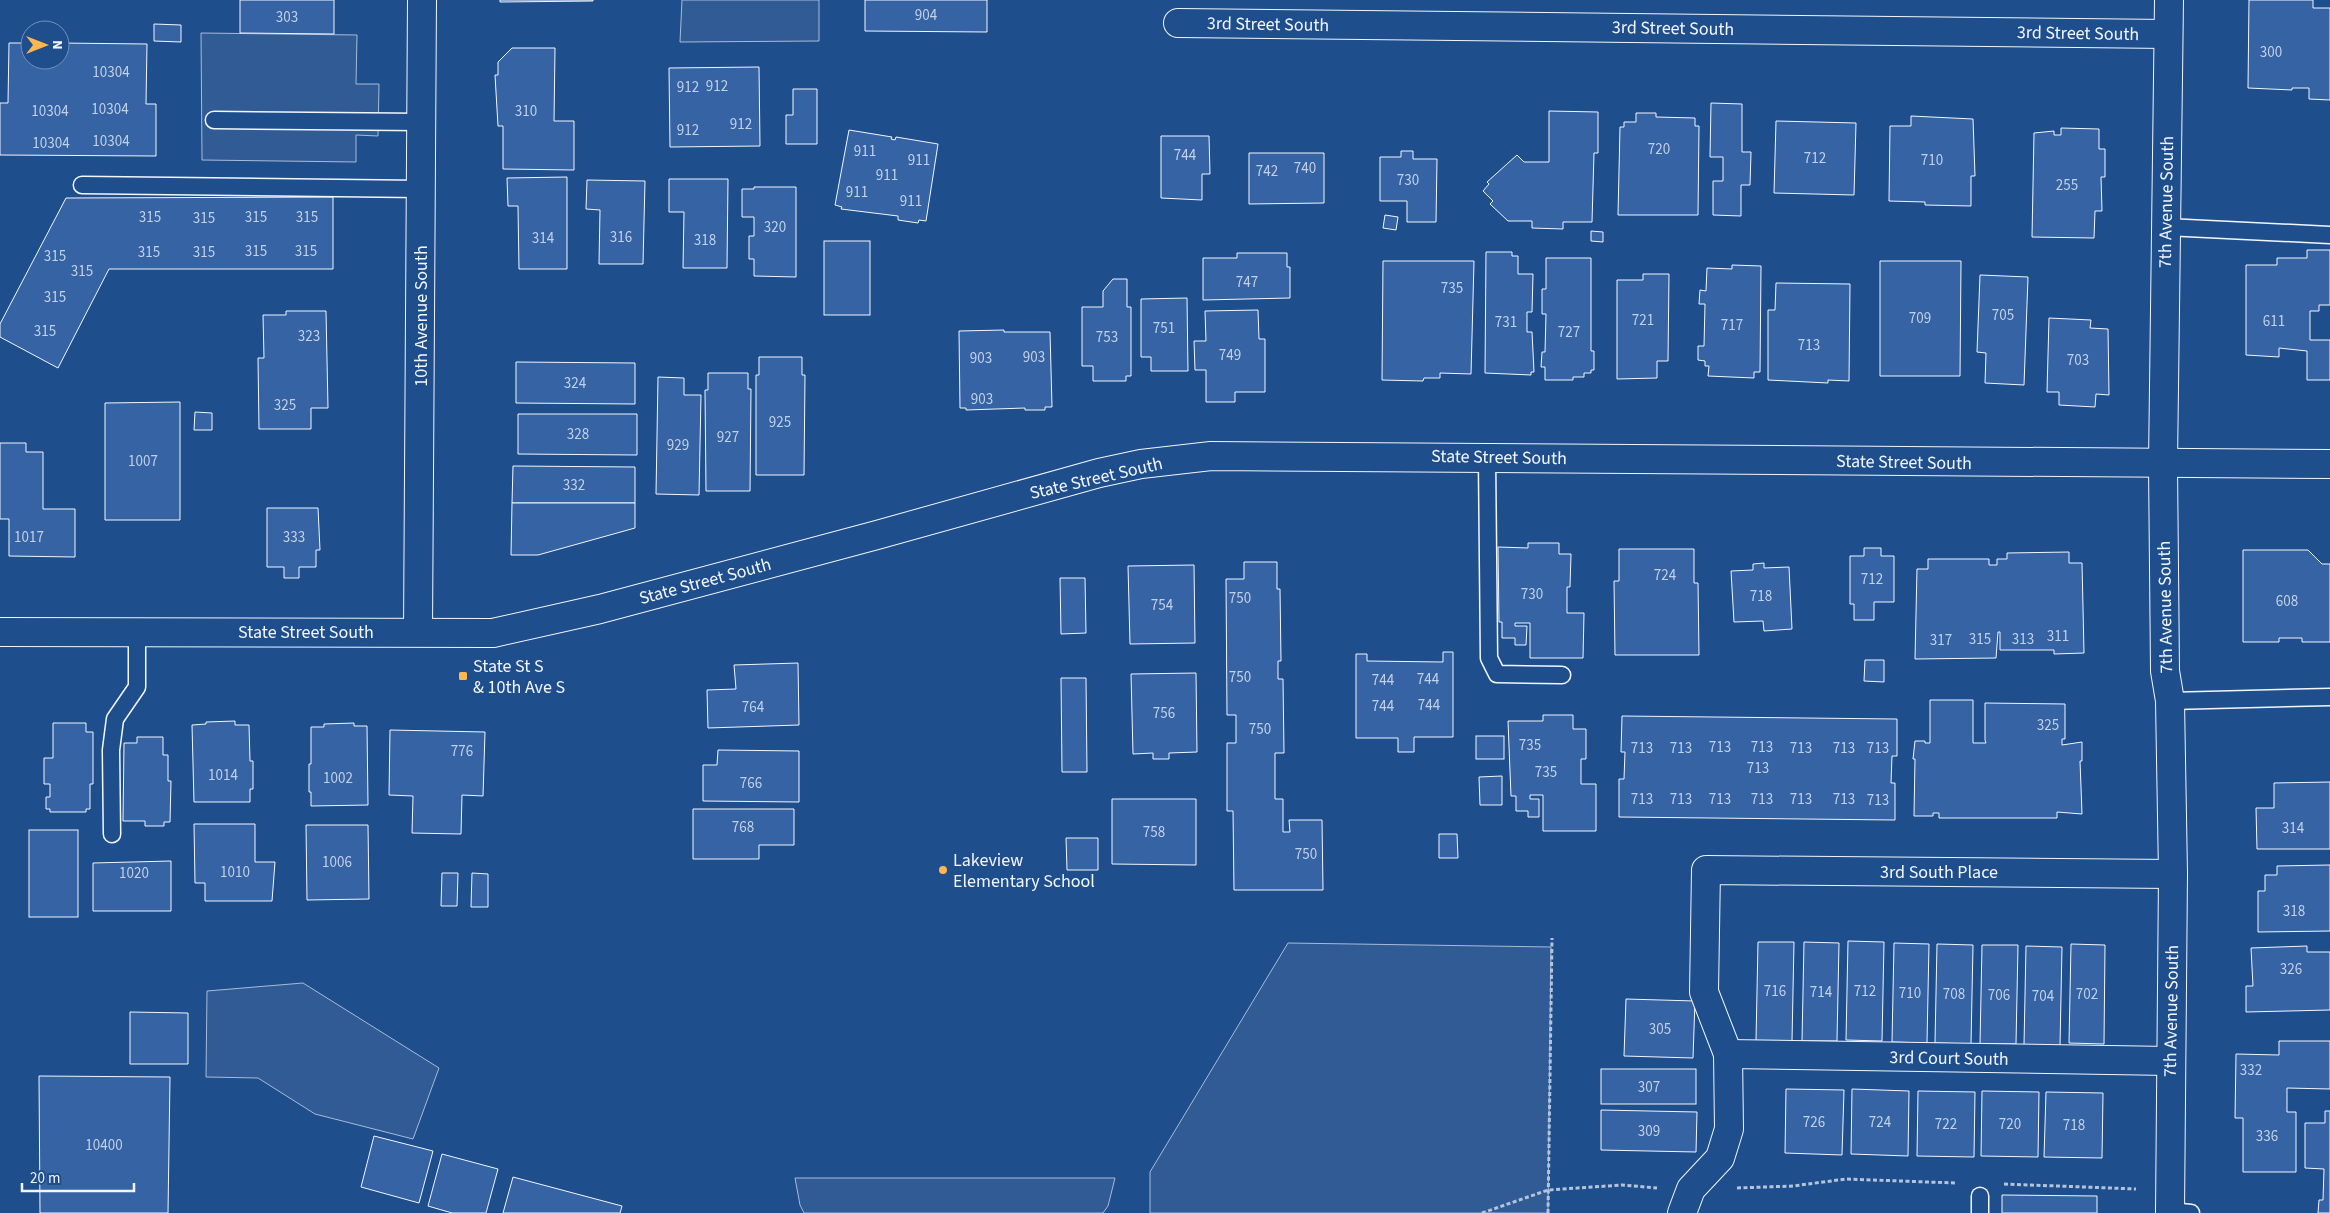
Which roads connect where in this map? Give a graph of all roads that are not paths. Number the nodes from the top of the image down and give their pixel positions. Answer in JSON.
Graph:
{"nodes":[{"id":1,"x":422,"y":0,"type":"edge"},
{"id":2,"x":2169,"y":0,"type":"edge"},
{"id":3,"x":1178,"y":23,"type":"dead end"},
{"id":4,"x":2168,"y":34,"type":"junction"},
{"id":5,"x":214,"y":120,"type":"dead end"},
{"id":6,"x":422,"y":122,"type":"junction"},
{"id":7,"x":82,"y":185,"type":"dead end"},
{"id":8,"x":421,"y":189,"type":"junction"},
{"id":9,"x":2166,"y":226,"type":"junction"},
{"id":10,"x":2330,"y":235,"type":"edge"},
{"id":11,"x":1487,"y":458,"type":"junction"},
{"id":12,"x":2163,"y":464,"type":"junction"},
{"id":13,"x":2330,"y":464,"type":"edge"},
{"id":14,"x":0,"y":632,"type":"edge"},
{"id":15,"x":418,"y":632,"type":"junction"},
{"id":16,"x":138,"y":634,"type":"junction"},
{"id":17,"x":1562,"y":675,"type":"dead end"},
{"id":18,"x":2330,"y":697,"type":"edge"},
{"id":19,"x":2170,"y":701,"type":"junction"},
{"id":20,"x":112,"y":834,"type":"dead end"},
{"id":21,"x":2173,"y":874,"type":"junction"},
{"id":22,"x":1728,"y":1054,"type":"junction"},
{"id":23,"x":2170,"y":1061,"type":"junction"},
{"id":24,"x":1980,"y":1196,"type":"dead end"},
{"id":25,"x":2177,"y":1212,"type":"edge"},
{"id":26,"x":1682,"y":1213,"type":"edge"},
{"id":27,"x":1980,"y":1213,"type":"edge"}],
"edges":[{"from":1,"to":6,"type":"street","name":"10th Avenue South"},
{"from":2,"to":4,"type":"street","name":"7th Avenue South"},
{"from":3,"to":4,"type":"street","name":"3rd Street South"},
{"from":4,"to":9,"type":"street","name":"7th Avenue South"},
{"from":5,"to":6,"type":"lane"},
{"from":6,"to":8,"type":"street","name":"10th Avenue South"},
{"from":7,"to":8,"type":"lane"},
{"from":8,"to":15,"type":"street","name":"10th Avenue South"},
{"from":9,"to":10,"type":"lane"},
{"from":9,"to":12,"type":"street","name":"7th Avenue South"},
{"from":11,"to":12,"type":"street","name":"State Street South"},
{"from":11,"to":15,"type":"street","name":"State Street South"},
{"from":11,"to":17,"type":"lane"},
{"from":12,"to":13,"type":"street","name":"State Street South"},
{"from":12,"to":19,"type":"street","name":"7th Avenue South"},
{"from":14,"to":16,"type":"street","name":"State Street South"},
{"from":15,"to":16,"type":"street","name":"State Street South"},
{"from":16,"to":20,"type":"lane"},
{"from":18,"to":19,"type":"lane"},
{"from":19,"to":21,"type":"street","name":"7th Avenue South"},
{"from":21,"to":22,"type":"street","name":"3rd South Place"},
{"from":21,"to":23,"type":"street","name":"7th Avenue South"},
{"from":22,"to":23,"type":"street","name":"3rd Court South"},
{"from":22,"to":26,"type":"street"},
{"from":23,"to":25,"type":"street","name":"7th Avenue South"},
{"from":24,"to":27,"type":"lane"}]}
